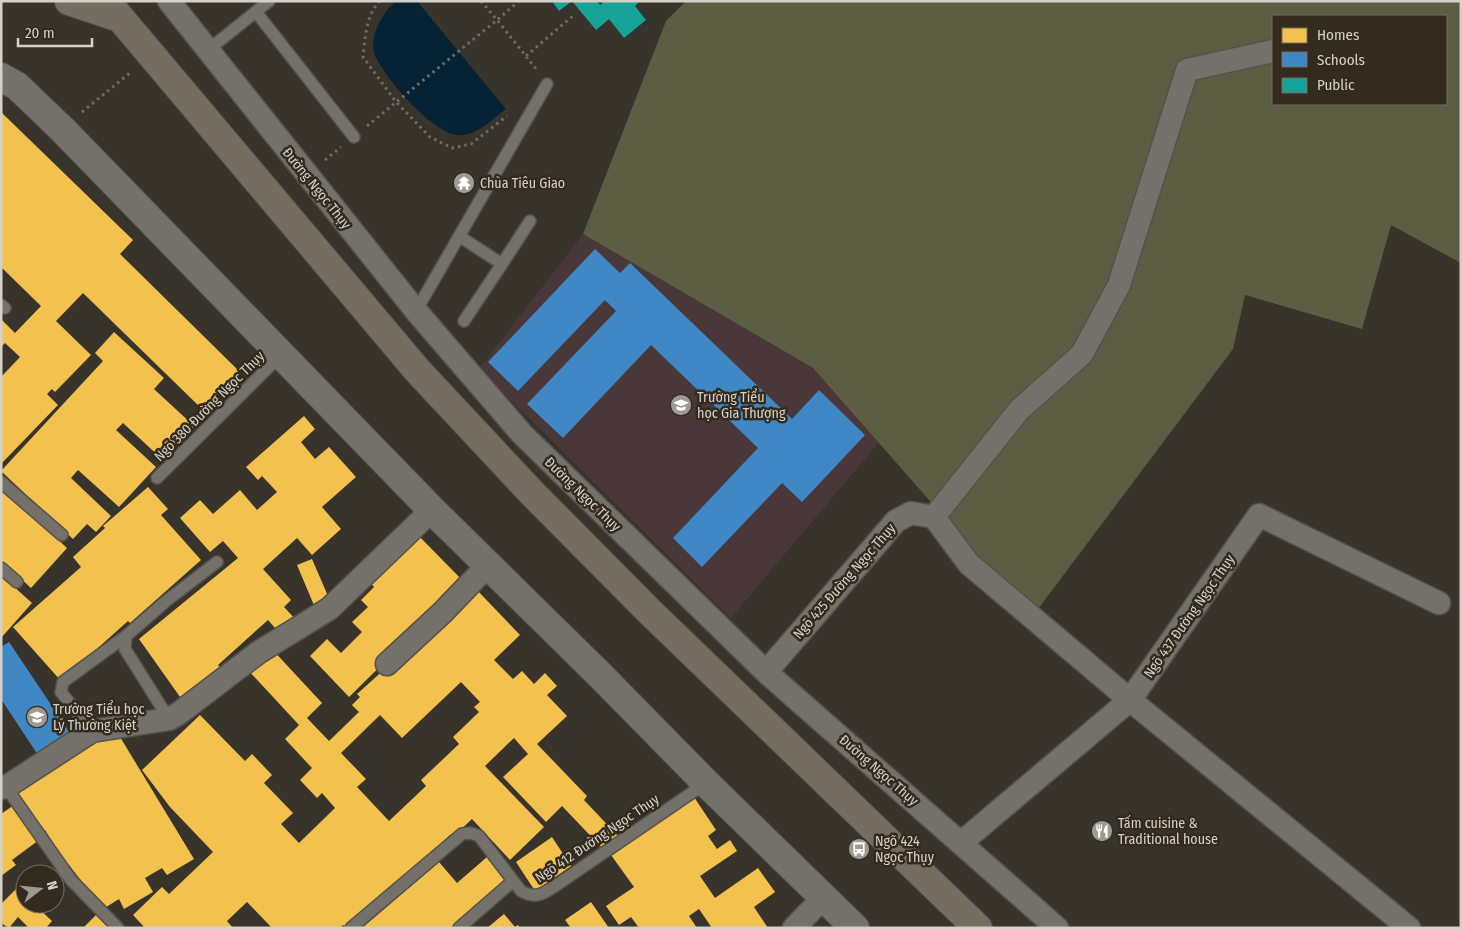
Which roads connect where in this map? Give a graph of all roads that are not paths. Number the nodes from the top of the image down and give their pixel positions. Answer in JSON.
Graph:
{"nodes":[{"id":1,"x":69,"y":1,"type":"edge"},
{"id":2,"x":269,"y":1,"type":"edge"},
{"id":3,"x":172,"y":2,"type":"edge"},
{"id":4,"x":113,"y":10,"type":"edge"},
{"id":5,"x":256,"y":12,"type":"junction"},
{"id":6,"x":208,"y":50,"type":"junction"},
{"id":7,"x":1272,"y":51,"type":"edge"},
{"id":8,"x":1,"y":77,"type":"edge"},
{"id":9,"x":547,"y":84,"type":"road end"},
{"id":10,"x":354,"y":137,"type":"road end"},
{"id":11,"x":530,"y":221,"type":"dead end"},
{"id":12,"x":459,"y":236,"type":"junction"},
{"id":13,"x":502,"y":264,"type":"junction"},
{"id":14,"x":416,"y":311,"type":"junction"},
{"id":15,"x":464,"y":321,"type":"dead end"},
{"id":16,"x":281,"y":355,"type":"junction"},
{"id":17,"x":157,"y":478,"type":"dead end"},
{"id":18,"x":1,"y":482,"type":"edge"},
{"id":19,"x":432,"y":510,"type":"junction"},
{"id":20,"x":934,"y":516,"type":"junction"},
{"id":21,"x":62,"y":535,"type":"dead end"},
{"id":22,"x":218,"y":562,"type":"dead end"},
{"id":23,"x":488,"y":565,"type":"junction"},
{"id":24,"x":1,"y":568,"type":"edge"},
{"id":25,"x":17,"y":582,"type":"dead end"},
{"id":26,"x":1439,"y":603,"type":"dead end"},
{"id":27,"x":126,"y":636,"type":"junction"},
{"id":28,"x":387,"y":664,"type":"dead end"},
{"id":29,"x":766,"y":672,"type":"junction"},
{"id":30,"x":1130,"y":700,"type":"junction"},
{"id":31,"x":169,"y":719,"type":"junction"},
{"id":32,"x":92,"y":731,"type":"junction"},
{"id":33,"x":706,"y":783,"type":"junction"},
{"id":34,"x":4,"y":787,"type":"edge"},
{"id":35,"x":962,"y":842,"type":"junction"},
{"id":36,"x":513,"y":881,"type":"junction"},
{"id":37,"x":824,"y":897,"type":"junction"},
{"id":38,"x":118,"y":928,"type":"edge"},
{"id":39,"x":351,"y":928,"type":"edge"},
{"id":40,"x":459,"y":928,"type":"edge"},
{"id":41,"x":794,"y":928,"type":"edge"},
{"id":42,"x":855,"y":928,"type":"edge"},
{"id":43,"x":978,"y":928,"type":"edge"},
{"id":44,"x":1057,"y":928,"type":"edge"},
{"id":45,"x":1409,"y":928,"type":"edge"}],
"edges":[{"from":1,"to":4,"type":"main road"},
{"from":2,"to":5,"type":"lane"},
{"from":3,"to":6,"type":"street","name":"Đường Ngọc Thụy"},
{"from":4,"to":43,"type":"main road"},
{"from":5,"to":6,"type":"lane"},
{"from":5,"to":10,"type":"lane"},
{"from":6,"to":14,"type":"street","name":"Đường Ngọc Thụy"},
{"from":7,"to":20,"type":"street"},
{"from":8,"to":16,"type":"street"},
{"from":9,"to":12,"type":"lane"},
{"from":11,"to":13,"type":"lane"},
{"from":12,"to":13,"type":"lane"},
{"from":12,"to":14,"type":"lane"},
{"from":13,"to":15,"type":"lane"},
{"from":14,"to":29,"type":"street","name":"Đường Ngọc Thụy"},
{"from":16,"to":17,"type":"lane","name":"Ngõ 380 Đường Ngọc Thụy"},
{"from":16,"to":19,"type":"street"},
{"from":18,"to":21,"type":"lane"},
{"from":19,"to":23,"type":"street"},
{"from":19,"to":31,"type":"street"},
{"from":20,"to":29,"type":"street","name":"Ngõ 425 Đường Ngọc Thụy"},
{"from":20,"to":30,"type":"street"},
{"from":22,"to":27,"type":"lane"},
{"from":23,"to":28,"type":"street"},
{"from":23,"to":33,"type":"street"},
{"from":24,"to":25,"type":"lane"},
{"from":26,"to":30,"type":"street","name":"Ngõ 437 Đường Ngọc Thụy"},
{"from":27,"to":31,"type":"lane"},
{"from":27,"to":32,"type":"lane"},
{"from":29,"to":35,"type":"street","name":"Đường Ngọc Thụy"},
{"from":30,"to":35,"type":"street","name":"Ngõ 437 Đường Ngọc Thụy"},
{"from":30,"to":45,"type":"street"},
{"from":31,"to":32,"type":"street"},
{"from":32,"to":34,"type":"street"},
{"from":33,"to":36,"type":"lane","name":"Ngõ 412 Đường Ngọc Thụy"},
{"from":33,"to":37,"type":"street"},
{"from":34,"to":38,"type":"lane"},
{"from":35,"to":44,"type":"street","name":"Đường Ngọc Thụy"},
{"from":36,"to":39,"type":"lane","name":"Ngõ 412 Đường Ngọc Thụy"},
{"from":36,"to":40,"type":"lane"},
{"from":37,"to":41,"type":"street"},
{"from":37,"to":42,"type":"street"}]}
